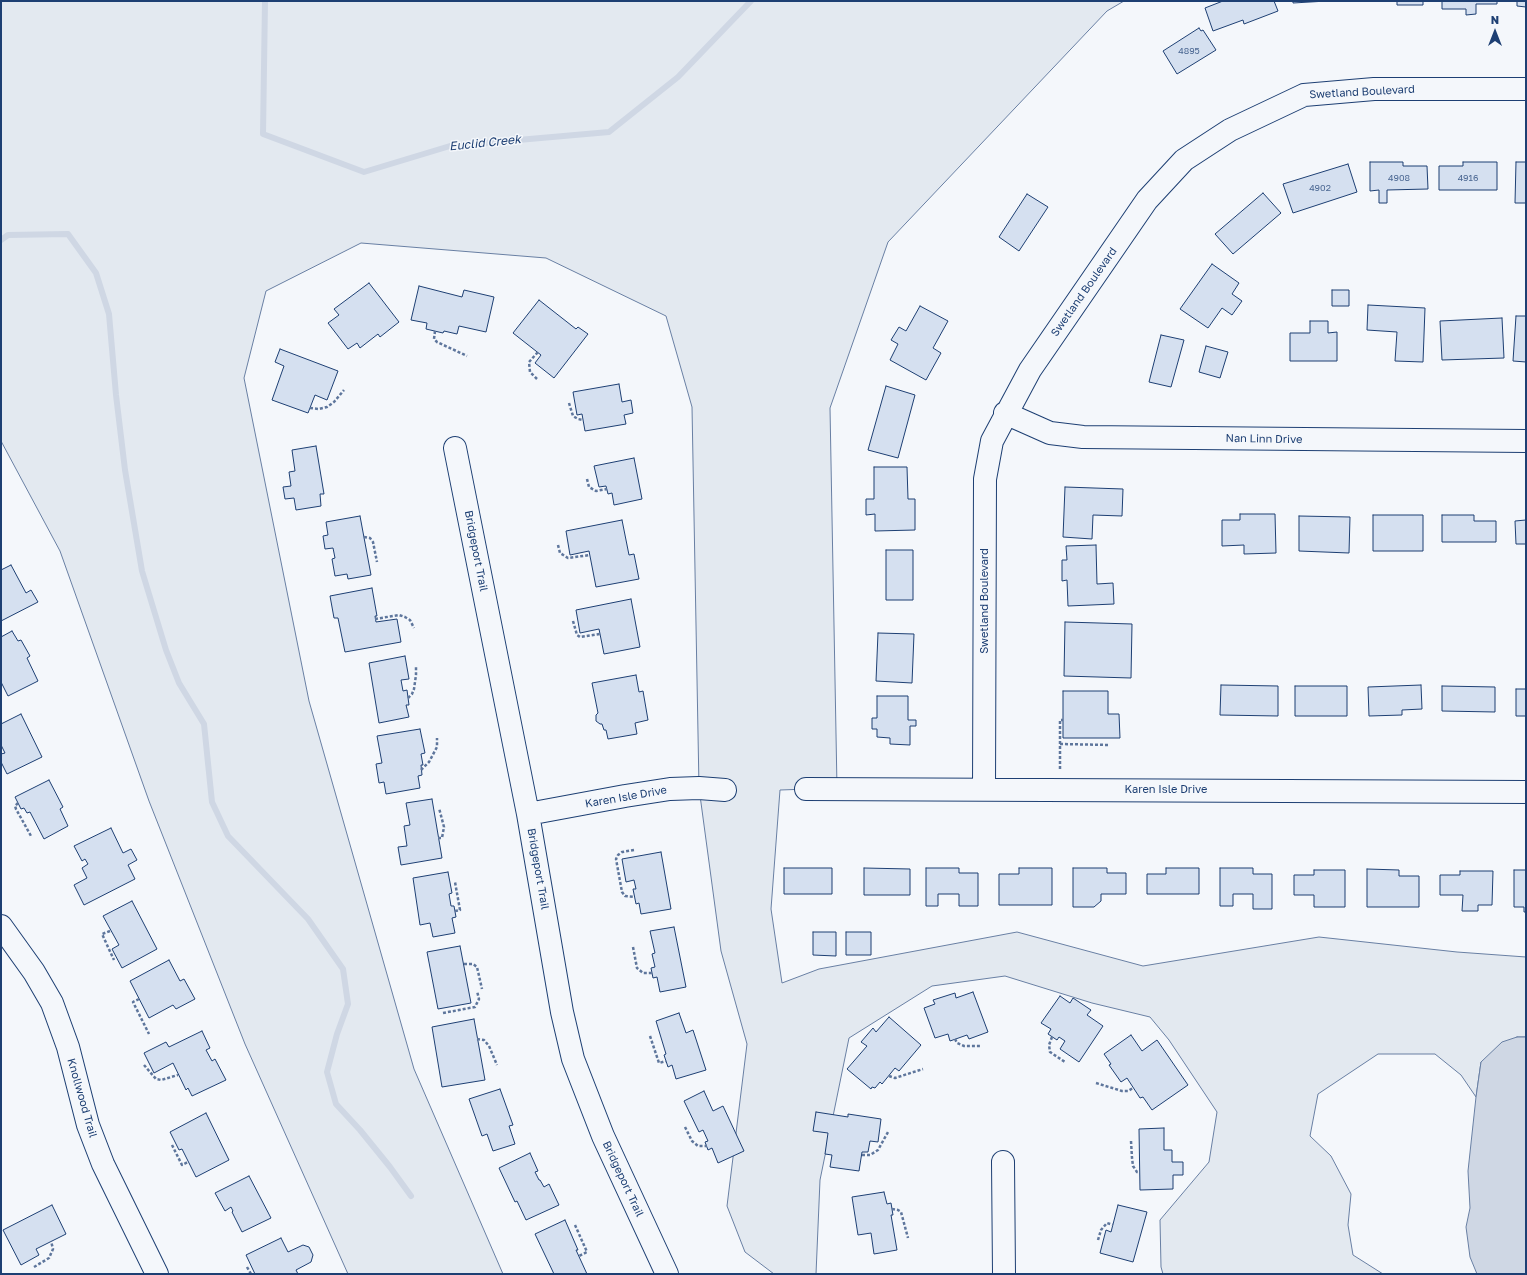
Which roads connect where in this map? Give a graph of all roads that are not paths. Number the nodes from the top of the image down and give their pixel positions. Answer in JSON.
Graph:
{"nodes":[{"id":1,"x":1526,"y":89,"type":"edge"},
{"id":2,"x":1006,"y":414,"type":"junction"},
{"id":3,"x":1526,"y":441,"type":"edge"},
{"id":4,"x":455,"y":448,"type":"dead end"},
{"id":5,"x":806,"y":789,"type":"dead end"},
{"id":6,"x":984,"y":789,"type":"junction"},
{"id":7,"x":724,"y":790,"type":"dead end"},
{"id":8,"x":1526,"y":792,"type":"edge"},
{"id":9,"x":528,"y":814,"type":"junction"},
{"id":10,"x":1,"y":926,"type":"edge"},
{"id":11,"x":1003,"y":1162,"type":"dead end"},
{"id":12,"x":156,"y":1274,"type":"edge"},
{"id":13,"x":667,"y":1274,"type":"edge"},
{"id":14,"x":1004,"y":1274,"type":"edge"}],
"edges":[{"from":1,"to":2,"type":"street","name":"Swetland Boulevard"},
{"from":2,"to":3,"type":"street","name":"Nan Linn Drive"},
{"from":2,"to":6,"type":"street","name":"Swetland Boulevard"},
{"from":4,"to":9,"type":"street","name":"Bridgeport Trail"},
{"from":5,"to":6,"type":"street","name":"Karen Isle Drive"},
{"from":6,"to":8,"type":"street","name":"Karen Isle Drive"},
{"from":7,"to":9,"type":"street","name":"Karen Isle Drive"},
{"from":9,"to":13,"type":"street","name":"Bridgeport Trail"},
{"from":10,"to":12,"type":"street","name":"Knollwood Trail"},
{"from":11,"to":14,"type":"street"}]}
